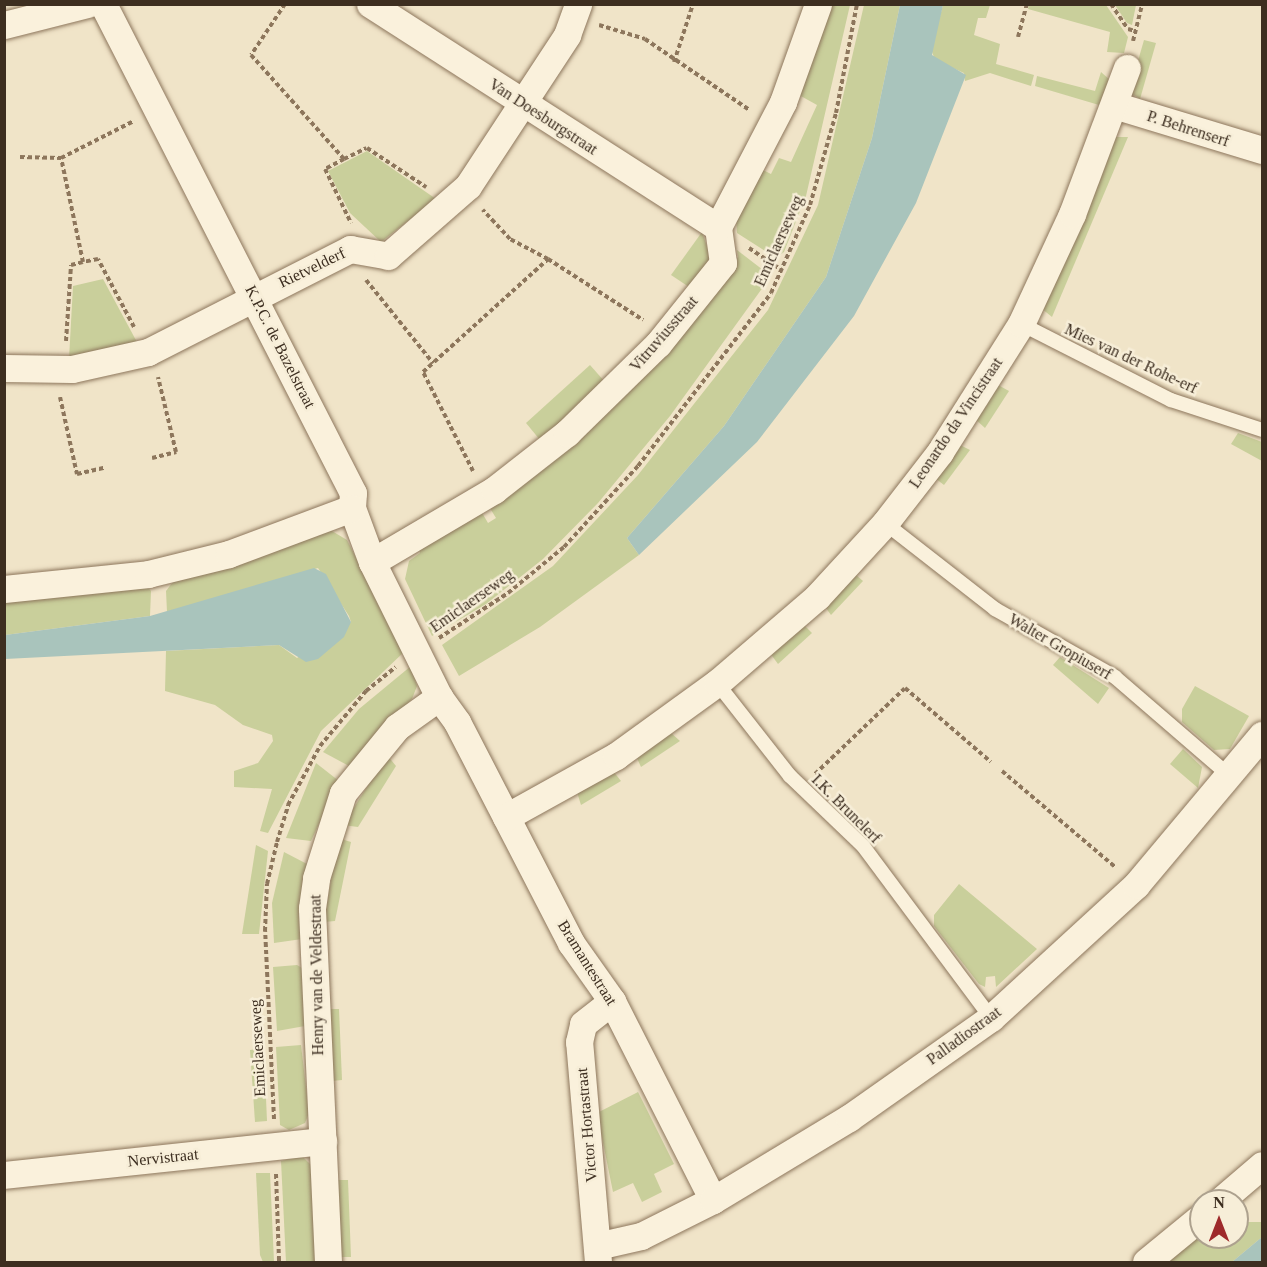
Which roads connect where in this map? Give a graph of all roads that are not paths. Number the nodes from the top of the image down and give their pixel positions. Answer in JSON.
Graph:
{"nodes":[{"id":1,"x":87,"y":4,"type":"edge"},
{"id":2,"x":103,"y":4,"type":"edge"},
{"id":3,"x":370,"y":4,"type":"edge"},
{"id":4,"x":818,"y":4,"type":"edge"},
{"id":5,"x":576,"y":11,"type":"edge"},
{"id":6,"x":4,"y":25,"type":"edge"},
{"id":7,"x":1127,"y":68,"type":"road end"},
{"id":8,"x":522,"y":104,"type":"junction"},
{"id":9,"x":1114,"y":105,"type":"junction"},
{"id":10,"x":1263,"y":150,"type":"edge"},
{"id":11,"x":718,"y":227,"type":"junction"},
{"id":12,"x":255,"y":297,"type":"junction"},
{"id":13,"x":1021,"y":324,"type":"junction"},
{"id":14,"x":4,"y":368,"type":"edge"},
{"id":15,"x":1263,"y":430,"type":"edge"},
{"id":16,"x":352,"y":508,"type":"junction"},
{"id":17,"x":885,"y":524,"type":"junction"},
{"id":18,"x":372,"y":562,"type":"junction"},
{"id":19,"x":4,"y":589,"type":"edge"},
{"id":20,"x":717,"y":683,"type":"junction"},
{"id":21,"x":439,"y":697,"type":"junction"},
{"id":22,"x":1258,"y":751,"type":"edge"},
{"id":23,"x":1231,"y":777,"type":"junction"},
{"id":24,"x":506,"y":817,"type":"junction"},
{"id":25,"x":612,"y":1001,"type":"junction"},
{"id":26,"x":991,"y":1018,"type":"junction"},
{"id":27,"x":322,"y":1141,"type":"junction"},
{"id":28,"x":1261,"y":1169,"type":"edge"},
{"id":29,"x":4,"y":1175,"type":"edge"},
{"id":30,"x":1235,"y":1189,"type":"edge"},
{"id":31,"x":713,"y":1200,"type":"junction"},
{"id":32,"x":1189,"y":1227,"type":"edge"},
{"id":33,"x":598,"y":1254,"type":"edge"},
{"id":34,"x":328,"y":1263,"type":"edge"},
{"id":35,"x":1146,"y":1263,"type":"edge"}],
"edges":[{"from":1,"to":6,"type":"street"},
{"from":2,"to":12,"type":"street","name":"K.P.C. de Bazelstraat"},
{"from":3,"to":8,"type":"street","name":"Van Doesburgstraat"},
{"from":4,"to":11,"type":"street"},
{"from":5,"to":8,"type":"street","name":"Rietvelderf"},
{"from":7,"to":9,"type":"street","name":"Leonardo da Vincistraat"},
{"from":8,"to":11,"type":"street","name":"Van Doesburgstraat"},
{"from":8,"to":12,"type":"street","name":"Rietvelderf"},
{"from":9,"to":10,"type":"street","name":"P. Behrenserf"},
{"from":9,"to":13,"type":"street","name":"Leonardo da Vincistraat"},
{"from":11,"to":18,"type":"street","name":"Vitruviusstraat"},
{"from":12,"to":14,"type":"street","name":"Rietvelderf"},
{"from":12,"to":16,"type":"street","name":"K.P.C. de Bazelstraat"},
{"from":13,"to":15,"type":"lane","name":"Mies van der Rohe-erf"},
{"from":13,"to":17,"type":"street","name":"Leonardo da Vincistraat"},
{"from":16,"to":18,"type":"street","name":"K.P.C. de Bazelstraat"},
{"from":16,"to":19,"type":"street"},
{"from":17,"to":20,"type":"street","name":"Leonardo da Vincistraat"},
{"from":17,"to":23,"type":"lane","name":"Walter Gropiuserf"},
{"from":18,"to":21,"type":"street","name":"K.P.C. de Bazelstraat"},
{"from":20,"to":24,"type":"street","name":"Leonardo da Vincistraat"},
{"from":20,"to":26,"type":"lane","name":"I.K. Brunelerf"},
{"from":21,"to":24,"type":"street","name":"Bramantestraat"},
{"from":21,"to":27,"type":"street","name":"Henry van de Veldestraat"},
{"from":22,"to":23,"type":"street","name":"Palladiostraat"},
{"from":23,"to":26,"type":"street","name":"Palladiostraat"},
{"from":24,"to":25,"type":"street","name":"Bramantestraat"},
{"from":25,"to":31,"type":"street","name":"Bramantestraat"},
{"from":25,"to":33,"type":"street","name":"Victor Hortastraat"},
{"from":26,"to":31,"type":"street","name":"Palladiostraat"},
{"from":27,"to":29,"type":"street","name":"Nervistraat"},
{"from":27,"to":34,"type":"street","name":"Henry van de Veldestraat"},
{"from":28,"to":30,"type":"street"},
{"from":31,"to":33,"type":"street","name":"Palladiostraat"},
{"from":32,"to":35,"type":"street"}]}
